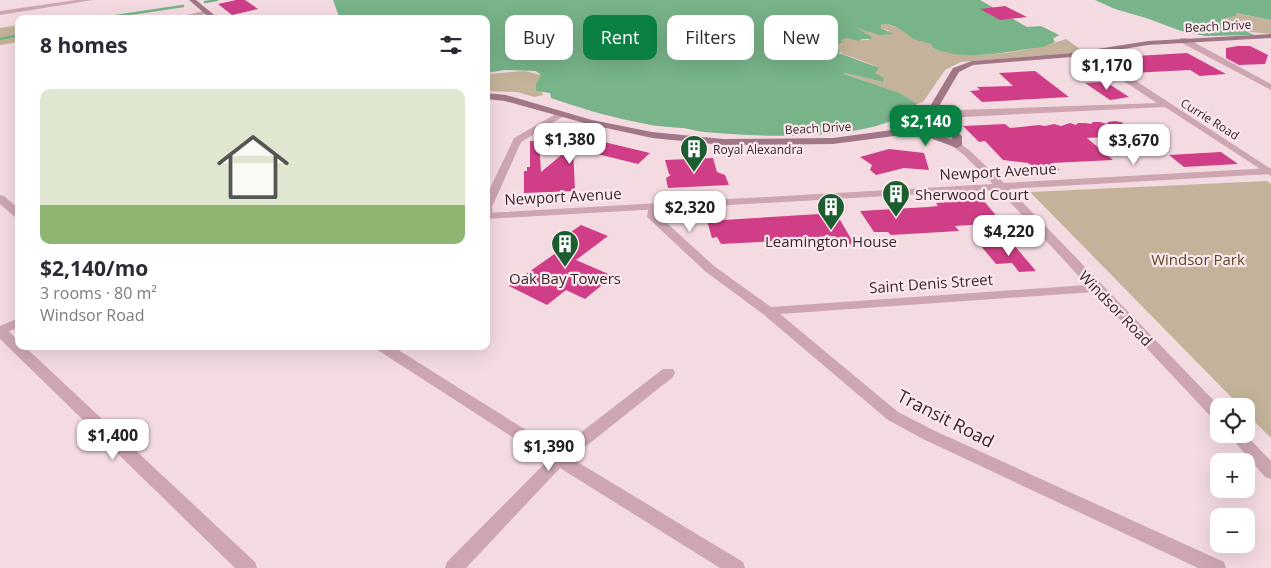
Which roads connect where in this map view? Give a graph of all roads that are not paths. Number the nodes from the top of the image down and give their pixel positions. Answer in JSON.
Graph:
{"nodes":[{"id":1,"x":90,"y":0,"type":"edge"},
{"id":2,"x":192,"y":0,"type":"edge"},
{"id":3,"x":207,"y":12,"type":"junction"},
{"id":4,"x":0,"y":13,"type":"edge"},
{"id":5,"x":193,"y":15,"type":"edge"},
{"id":6,"x":211,"y":15,"type":"edge"},
{"id":7,"x":1271,"y":36,"type":"edge"},
{"id":8,"x":1183,"y":40,"type":"junction"},
{"id":9,"x":1087,"y":53,"type":"junction"},
{"id":10,"x":1271,"y":88,"type":"edge"},
{"id":11,"x":490,"y":97,"type":"edge"},
{"id":12,"x":1164,"y":105,"type":"junction"},
{"id":13,"x":561,"y":114,"type":"junction"},
{"id":14,"x":927,"y":117,"type":"junction"},
{"id":15,"x":901,"y":132,"type":"junction"},
{"id":16,"x":957,"y":145,"type":"junction"},
{"id":17,"x":1270,"y":172,"type":"edge"},
{"id":18,"x":1001,"y":186,"type":"junction"},
{"id":19,"x":0,"y":198,"type":"edge"},
{"id":20,"x":490,"y":200,"type":"edge"},
{"id":21,"x":652,"y":206,"type":"junction"},
{"id":22,"x":15,"y":211,"type":"edge"},
{"id":23,"x":490,"y":216,"type":"edge"},
{"id":24,"x":1097,"y":288,"type":"junction"},
{"id":25,"x":768,"y":311,"type":"junction"},
{"id":26,"x":15,"y":324,"type":"edge"},
{"id":27,"x":0,"y":331,"type":"edge"},
{"id":28,"x":15,"y":345,"type":"edge"},
{"id":29,"x":20,"y":350,"type":"edge"},
{"id":30,"x":388,"y":350,"type":"edge"},
{"id":31,"x":668,"y":373,"type":"dead end"},
{"id":32,"x":1210,"y":407,"type":"edge"},
{"id":33,"x":1244,"y":443,"type":"edge"},
{"id":34,"x":559,"y":460,"type":"junction"},
{"id":35,"x":1271,"y":472,"type":"edge"},
{"id":36,"x":248,"y":568,"type":"edge"},
{"id":37,"x":454,"y":568,"type":"edge"},
{"id":38,"x":736,"y":568,"type":"edge"},
{"id":39,"x":1217,"y":568,"type":"edge"}],
"edges":[{"from":1,"to":4,"type":"street"},
{"from":2,"to":3,"type":"main road"},
{"from":3,"to":5,"type":"street"},
{"from":3,"to":6,"type":"main road"},
{"from":7,"to":8,"type":"main road","name":"Beach Drive"},
{"from":8,"to":9,"type":"main road","name":"Beach Drive"},
{"from":8,"to":10,"type":"street"},
{"from":9,"to":12,"type":"street","name":"Currie Road"},
{"from":9,"to":14,"type":"main road","name":"Beach Drive"},
{"from":11,"to":13,"type":"main road","name":"Beach Drive"},
{"from":12,"to":14,"type":"street"},
{"from":12,"to":17,"type":"street","name":"Currie Road"},
{"from":13,"to":15,"type":"main road","name":"Beach Drive"},
{"from":13,"to":20,"type":"street"},
{"from":14,"to":15,"type":"main road","name":"Beach Drive"},
{"from":14,"to":16,"type":"street","name":"Windsor Road"},
{"from":15,"to":16,"type":"main road"},
{"from":16,"to":18,"type":"street","name":"Windsor Road"},
{"from":17,"to":18,"type":"street","name":"Newport Avenue"},
{"from":18,"to":21,"type":"street","name":"Newport Avenue"},
{"from":18,"to":24,"type":"street","name":"Windsor Road"},
{"from":19,"to":22,"type":"street"},
{"from":21,"to":23,"type":"street","name":"Newport Avenue"},
{"from":21,"to":25,"type":"street","name":"Transit Road"},
{"from":24,"to":25,"type":"street","name":"Saint Denis Street"},
{"from":24,"to":32,"type":"street","name":"Windsor Road"},
{"from":25,"to":39,"type":"street","name":"Transit Road"},
{"from":26,"to":27,"type":"street"},
{"from":27,"to":28,"type":"street"},
{"from":29,"to":36,"type":"street"},
{"from":30,"to":34,"type":"street"},
{"from":31,"to":34,"type":"street"},
{"from":33,"to":35,"type":"street"},
{"from":34,"to":37,"type":"street"},
{"from":34,"to":38,"type":"street"}]}
